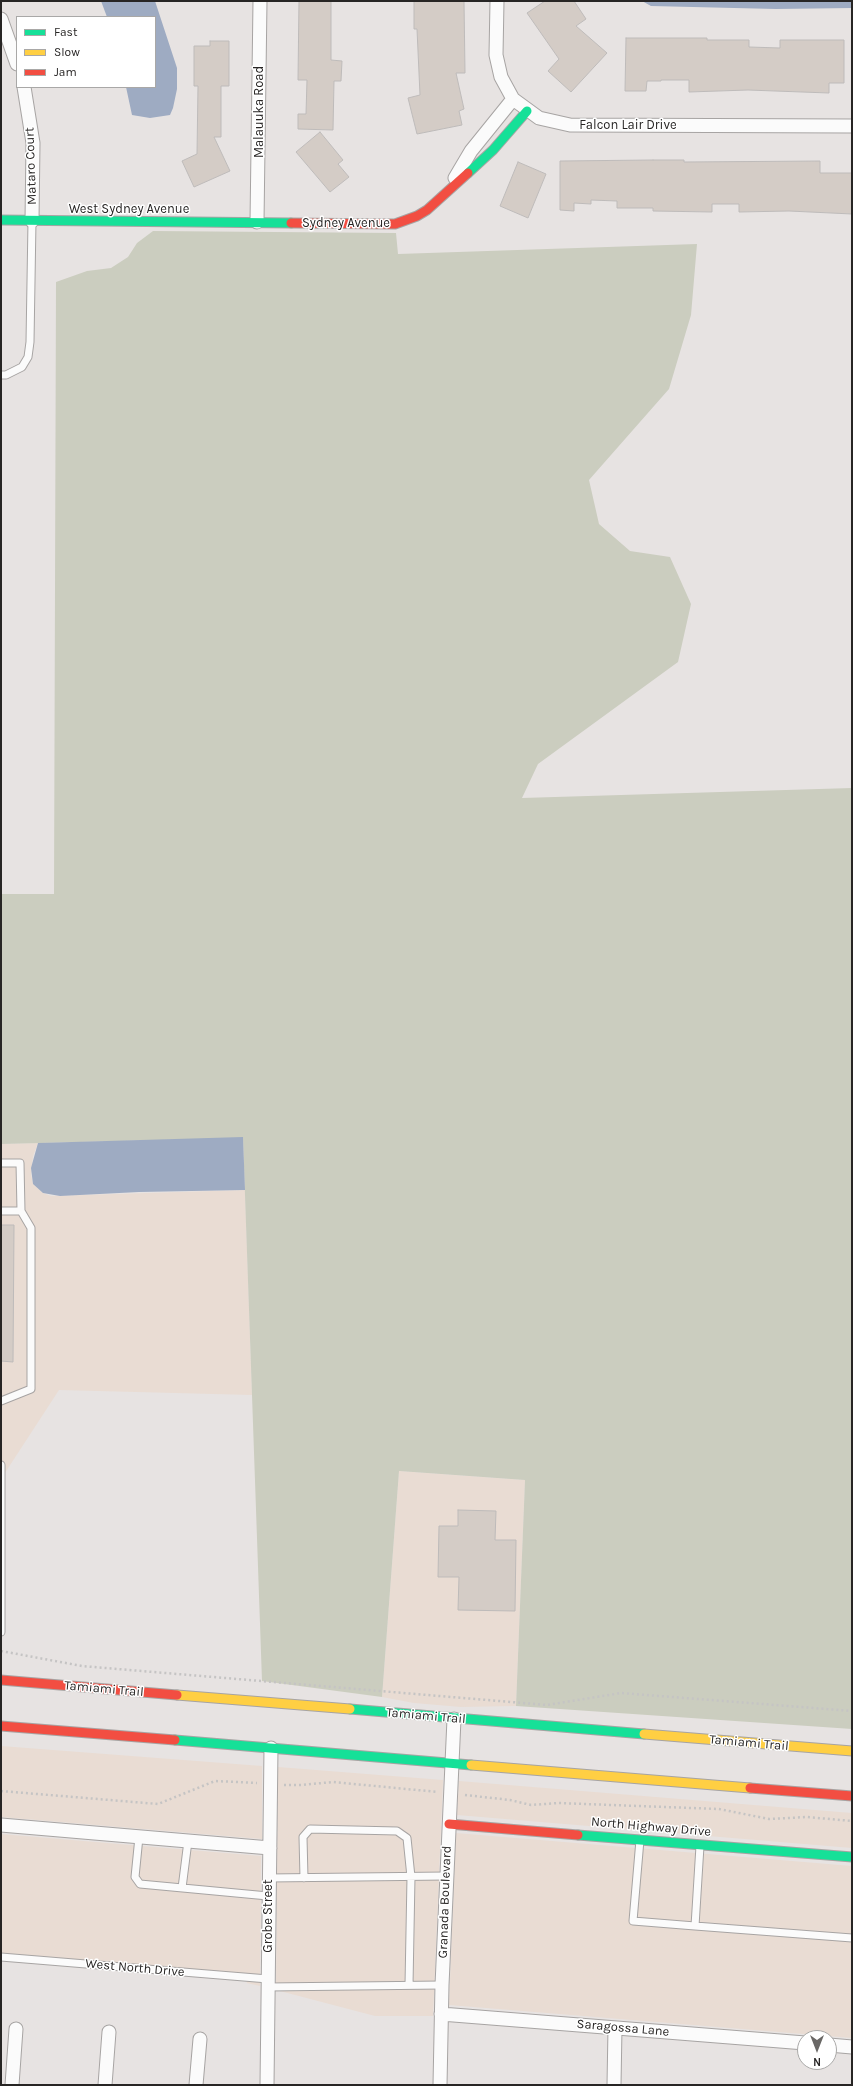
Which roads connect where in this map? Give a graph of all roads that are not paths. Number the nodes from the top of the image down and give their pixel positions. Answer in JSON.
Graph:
{"nodes":[{"id":1,"x":260,"y":1,"type":"edge"},
{"id":2,"x":497,"y":1,"type":"edge"},
{"id":3,"x":1,"y":19,"type":"edge"},
{"id":4,"x":16,"y":61,"type":"edge"},
{"id":5,"x":24,"y":88,"type":"edge"},
{"id":6,"x":513,"y":99,"type":"junction"},
{"id":7,"x":527,"y":111,"type":"junction"},
{"id":8,"x":852,"y":126,"type":"edge"},
{"id":9,"x":447,"y":190,"type":"junction"},
{"id":10,"x":1,"y":220,"type":"edge"},
{"id":11,"x":32,"y":221,"type":"junction"},
{"id":12,"x":257,"y":222,"type":"junction"},
{"id":13,"x":1,"y":375,"type":"edge"},
{"id":14,"x":1,"y":1162,"type":"edge"},
{"id":15,"x":1,"y":1211,"type":"edge"},
{"id":16,"x":21,"y":1211,"type":"junction"},
{"id":17,"x":1,"y":1401,"type":"edge"},
{"id":18,"x":1,"y":1465,"type":"edge"},
{"id":19,"x":1,"y":1494,"type":"edge"},
{"id":20,"x":1,"y":1632,"type":"edge"},
{"id":21,"x":1,"y":1680,"type":"edge"},
{"id":22,"x":454,"y":1718,"type":"junction"},
{"id":23,"x":1,"y":1726,"type":"edge"},
{"id":24,"x":271,"y":1748,"type":"junction"},
{"id":25,"x":852,"y":1751,"type":"edge"},
{"id":26,"x":452,"y":1763,"type":"junction"},
{"id":27,"x":852,"y":1796,"type":"edge"},
{"id":28,"x":449,"y":1824,"type":"junction"},
{"id":29,"x":1,"y":1825,"type":"edge"},
{"id":30,"x":140,"y":1837,"type":"junction"},
{"id":31,"x":640,"y":1840,"type":"junction"},
{"id":32,"x":188,"y":1841,"type":"junction"},
{"id":33,"x":700,"y":1844,"type":"junction"},
{"id":34,"x":270,"y":1848,"type":"junction"},
{"id":35,"x":852,"y":1857,"type":"edge"},
{"id":36,"x":446,"y":1876,"type":"junction"},
{"id":37,"x":410,"y":1877,"type":"junction"},
{"id":38,"x":268,"y":1878,"type":"junction"},
{"id":39,"x":304,"y":1878,"type":"junction"},
{"id":40,"x":182,"y":1888,"type":"junction"},
{"id":41,"x":268,"y":1896,"type":"junction"},
{"id":42,"x":695,"y":1926,"type":"junction"},
{"id":43,"x":852,"y":1938,"type":"edge"},
{"id":44,"x":1,"y":1957,"type":"edge"},
{"id":45,"x":268,"y":1983,"type":"junction"},
{"id":46,"x":409,"y":1985,"type":"junction"},
{"id":47,"x":442,"y":1985,"type":"junction"},
{"id":48,"x":441,"y":2014,"type":"junction"},
{"id":49,"x":615,"y":2028,"type":"junction"},
{"id":50,"x":16,"y":2029,"type":"dead end"},
{"id":51,"x":109,"y":2032,"type":"dead end"},
{"id":52,"x":200,"y":2039,"type":"dead end"},
{"id":53,"x":797,"y":2042,"type":"edge"},
{"id":54,"x":837,"y":2046,"type":"edge"},
{"id":55,"x":852,"y":2047,"type":"edge"},
{"id":56,"x":12,"y":2085,"type":"edge"},
{"id":57,"x":105,"y":2085,"type":"edge"},
{"id":58,"x":196,"y":2085,"type":"edge"},
{"id":59,"x":267,"y":2085,"type":"edge"},
{"id":60,"x":440,"y":2085,"type":"edge"},
{"id":61,"x":614,"y":2085,"type":"edge"}],
"edges":[{"from":1,"to":12,"type":"street","name":"Malauuka Road"},
{"from":2,"to":6,"type":"street","name":"Falcon Lair Drive"},
{"from":3,"to":4,"type":"street"},
{"from":5,"to":11,"type":"street","name":"Mataro Court"},
{"from":6,"to":7,"type":"street","name":"Falcon Lair Drive"},
{"from":6,"to":9,"type":"street","name":"Sydney Avenue"},
{"from":7,"to":8,"type":"street","name":"Falcon Lair Drive"},
{"from":7,"to":9,"type":"main road","name":"Sydney Avenue"},
{"from":9,"to":12,"type":"main road","name":"Sydney Avenue"},
{"from":10,"to":11,"type":"main road","name":"West Sydney Avenue"},
{"from":11,"to":12,"type":"main road","name":"West Sydney Avenue"},
{"from":11,"to":13,"type":"lane"},
{"from":14,"to":16,"type":"lane"},
{"from":15,"to":16,"type":"lane"},
{"from":16,"to":17,"type":"lane"},
{"from":18,"to":19,"type":"lane"},
{"from":19,"to":20,"type":"lane"},
{"from":21,"to":22,"type":"main road","name":"Tamiami Trail"},
{"from":22,"to":25,"type":"main road","name":"Tamiami Trail"},
{"from":22,"to":26,"type":"street","name":"Granada Boulevard"},
{"from":23,"to":24,"type":"main road"},
{"from":24,"to":26,"type":"main road"},
{"from":24,"to":34,"type":"street","name":"Grobe Street"},
{"from":26,"to":27,"type":"main road"},
{"from":26,"to":28,"type":"street","name":"Granada Boulevard"},
{"from":28,"to":31,"type":"main road","name":"North Highway Drive"},
{"from":28,"to":36,"type":"street","name":"Granada Boulevard"},
{"from":29,"to":30,"type":"street"},
{"from":30,"to":32,"type":"street"},
{"from":30,"to":40,"type":"lane"},
{"from":31,"to":33,"type":"main road","name":"North Highway Drive"},
{"from":31,"to":42,"type":"lane"},
{"from":32,"to":34,"type":"street"},
{"from":32,"to":40,"type":"lane"},
{"from":33,"to":35,"type":"main road","name":"North Highway Drive"},
{"from":33,"to":42,"type":"lane"},
{"from":34,"to":38,"type":"street","name":"Grobe Street"},
{"from":36,"to":37,"type":"lane"},
{"from":36,"to":47,"type":"street","name":"Granada Boulevard"},
{"from":37,"to":39,"type":"lane"},
{"from":37,"to":39,"type":"lane"},
{"from":37,"to":46,"type":"lane"},
{"from":38,"to":39,"type":"lane"},
{"from":38,"to":41,"type":"street","name":"Grobe Street"},
{"from":40,"to":41,"type":"lane"},
{"from":41,"to":45,"type":"street","name":"Grobe Street"},
{"from":42,"to":43,"type":"lane"},
{"from":44,"to":45,"type":"lane","name":"West North Drive"},
{"from":45,"to":46,"type":"lane","name":"West North Drive"},
{"from":45,"to":59,"type":"street","name":"Grobe Street"},
{"from":46,"to":47,"type":"lane","name":"West North Drive"},
{"from":47,"to":48,"type":"street","name":"Granada Boulevard"},
{"from":48,"to":49,"type":"street","name":"Saragossa Lane"},
{"from":48,"to":60,"type":"street","name":"Granada Boulevard"},
{"from":49,"to":53,"type":"street","name":"Saragossa Lane"},
{"from":49,"to":61,"type":"street"},
{"from":50,"to":56,"type":"street"},
{"from":51,"to":57,"type":"street"},
{"from":52,"to":58,"type":"street"},
{"from":54,"to":55,"type":"street"}]}
